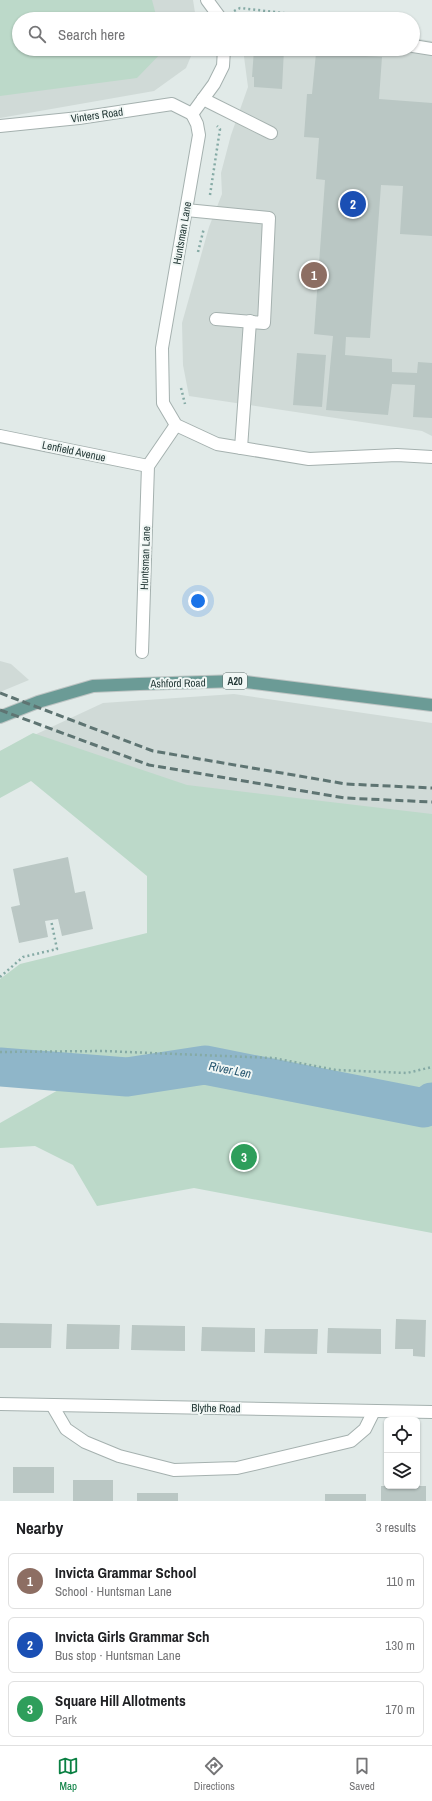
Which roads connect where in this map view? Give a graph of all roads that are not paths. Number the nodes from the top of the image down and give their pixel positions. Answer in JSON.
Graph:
{"nodes":[{"id":1,"x":207,"y":0,"type":"edge"},
{"id":2,"x":216,"y":12,"type":"edge"},
{"id":3,"x":420,"y":47,"type":"edge"},
{"id":4,"x":432,"y":49,"type":"edge"},
{"id":5,"x":224,"y":56,"type":"edge"},
{"id":6,"x":203,"y":99,"type":"junction"},
{"id":7,"x":192,"y":114,"type":"junction"},
{"id":8,"x":0,"y":126,"type":"edge"},
{"id":9,"x":271,"y":133,"type":"dead end"},
{"id":10,"x":186,"y":210,"type":"junction"},
{"id":11,"x":216,"y":319,"type":"dead end"},
{"id":12,"x":250,"y":322,"type":"junction"},
{"id":13,"x":176,"y":425,"type":"junction"},
{"id":14,"x":0,"y":436,"type":"edge"},
{"id":15,"x":241,"y":448,"type":"junction"},
{"id":16,"x":432,"y":457,"type":"edge"},
{"id":17,"x":148,"y":466,"type":"junction"},
{"id":18,"x":142,"y":652,"type":"dead end"},
{"id":19,"x":432,"y":705,"type":"edge"},
{"id":20,"x":0,"y":717,"type":"edge"},
{"id":21,"x":0,"y":1404,"type":"edge"},
{"id":22,"x":52,"y":1405,"type":"junction"},
{"id":23,"x":374,"y":1411,"type":"junction"},
{"id":24,"x":432,"y":1412,"type":"edge"}],
"edges":[{"from":1,"to":2,"type":"street"},
{"from":3,"to":4,"type":"street"},
{"from":5,"to":6,"type":"street"},
{"from":6,"to":7,"type":"street"},
{"from":6,"to":9,"type":"street"},
{"from":7,"to":8,"type":"street","name":"Vinters Road"},
{"from":7,"to":10,"type":"street","name":"Huntsman Lane"},
{"from":10,"to":12,"type":"street"},
{"from":10,"to":13,"type":"street","name":"Huntsman Lane"},
{"from":11,"to":12,"type":"street"},
{"from":12,"to":15,"type":"street"},
{"from":13,"to":15,"type":"street"},
{"from":13,"to":17,"type":"street"},
{"from":14,"to":17,"type":"street","name":"Lenfield Avenue"},
{"from":15,"to":16,"type":"street"},
{"from":17,"to":18,"type":"street","name":"Huntsman Lane"},
{"from":19,"to":20,"type":"main road","name":"Ashford Road","number":"A20"},
{"from":21,"to":22,"type":"street","name":"Blythe Road"},
{"from":22,"to":23,"type":"street","name":"Blythe Road"},
{"from":22,"to":23,"type":"street"},
{"from":23,"to":24,"type":"street","name":"Blythe Road"}]}
